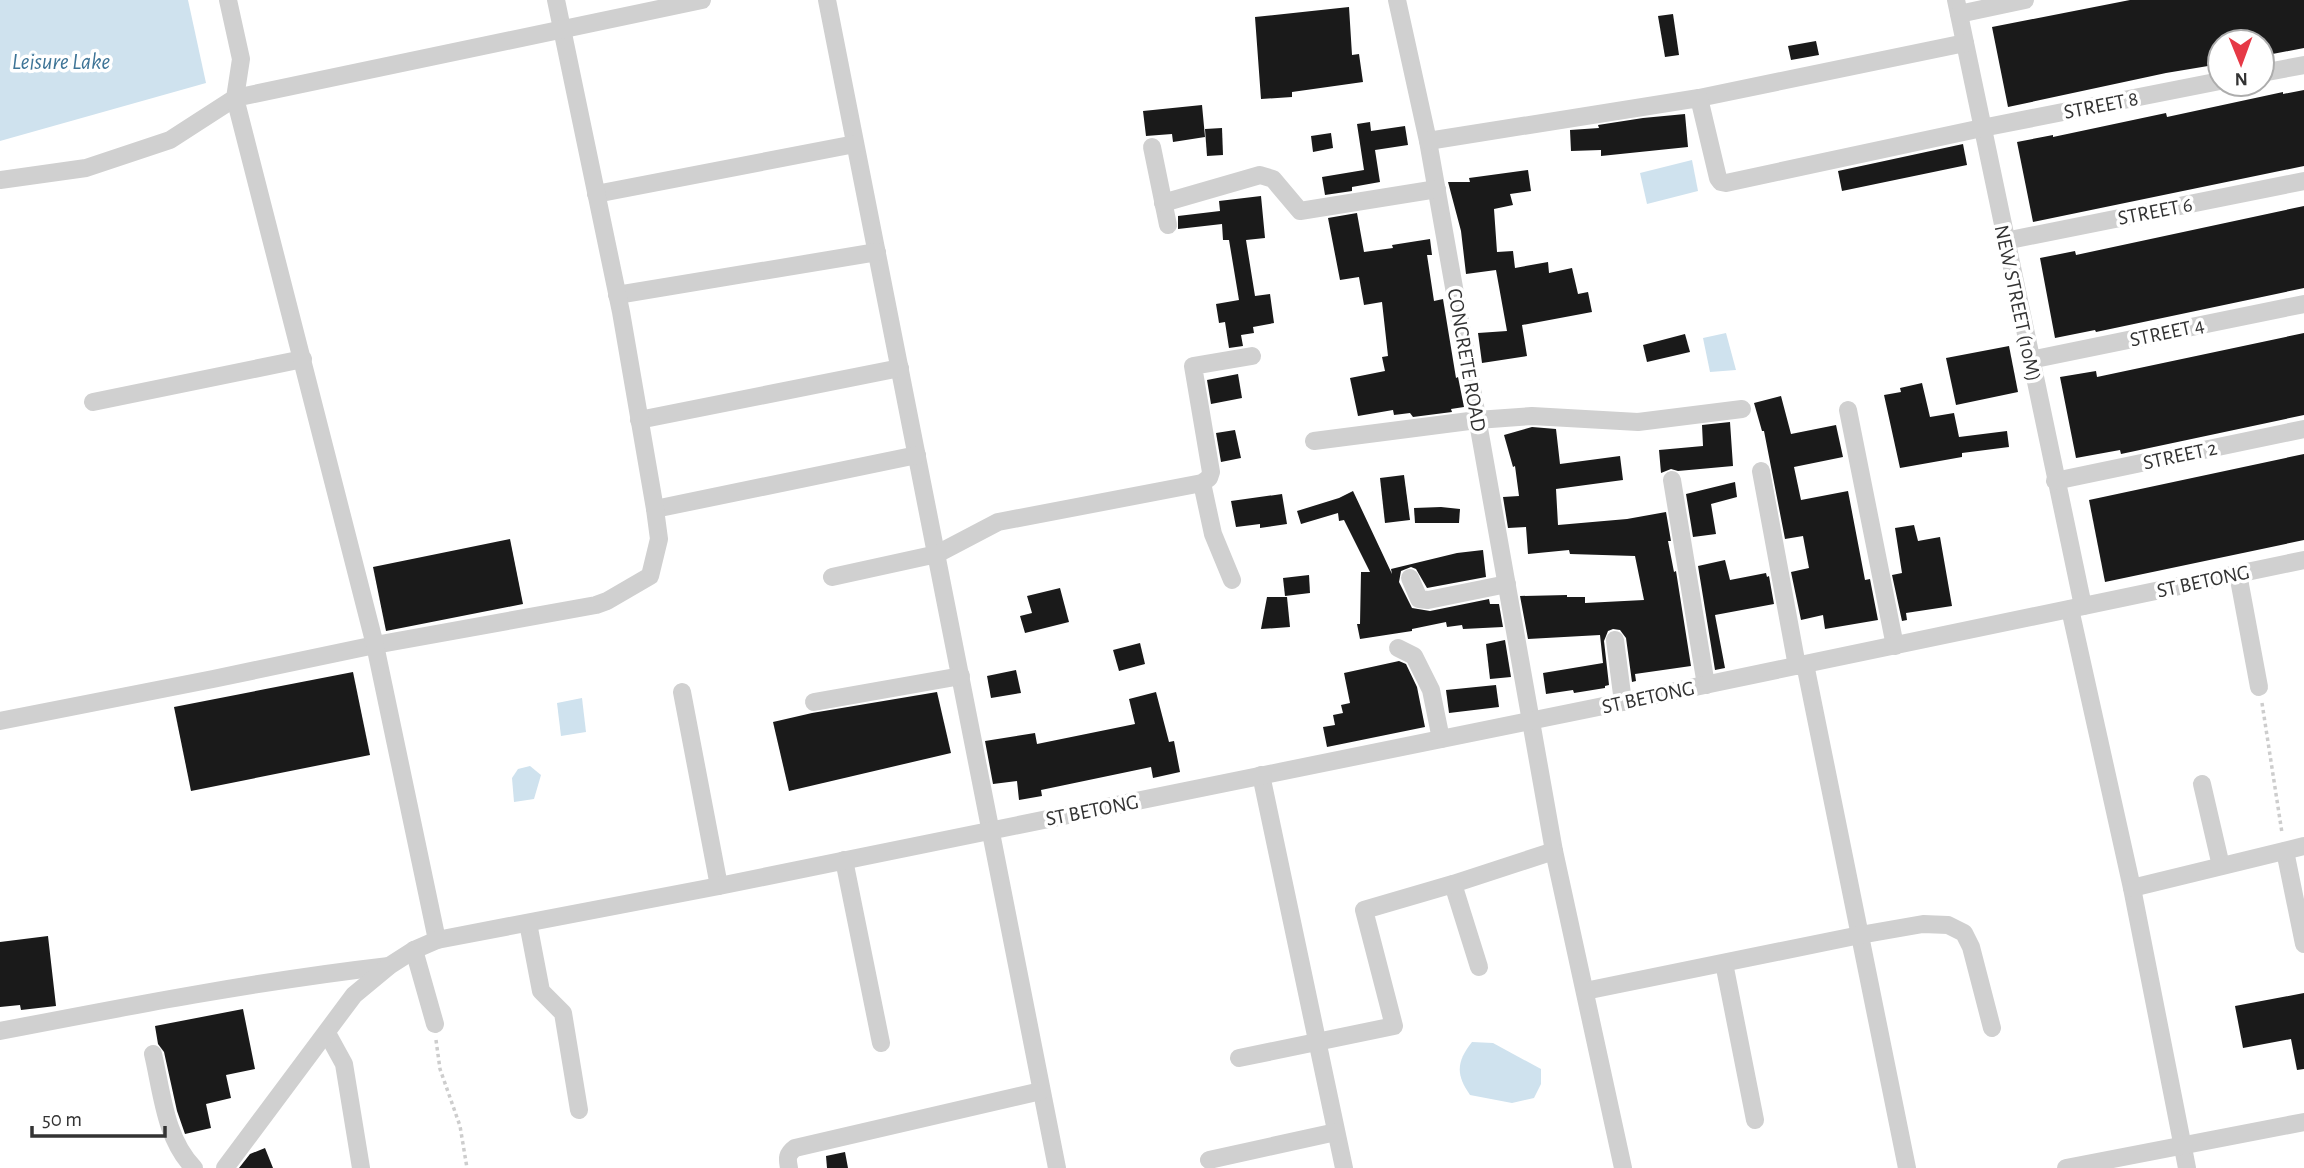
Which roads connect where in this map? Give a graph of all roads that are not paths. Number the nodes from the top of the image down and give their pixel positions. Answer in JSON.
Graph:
{"nodes":[{"id":1,"x":228,"y":0,"type":"edge"},
{"id":2,"x":556,"y":0,"type":"edge"},
{"id":3,"x":702,"y":0,"type":"edge"},
{"id":4,"x":827,"y":0,"type":"edge"},
{"id":5,"x":1397,"y":0,"type":"edge"},
{"id":6,"x":2025,"y":0,"type":"edge"},
{"id":7,"x":1957,"y":7,"type":"edge"},
{"id":8,"x":562,"y":28,"type":"junction"},
{"id":9,"x":1965,"y":43,"type":"junction"},
{"id":10,"x":2304,"y":65,"type":"edge"},
{"id":11,"x":2276,"y":70,"type":"edge"},
{"id":12,"x":2206,"y":84,"type":"edge"},
{"id":13,"x":234,"y":98,"type":"junction"},
{"id":14,"x":1699,"y":98,"type":"junction"},
{"id":15,"x":1982,"y":128,"type":"junction"},
{"id":16,"x":1428,"y":141,"type":"junction"},
{"id":17,"x":855,"y":144,"type":"junction"},
{"id":18,"x":1152,"y":147,"type":"dead end"},
{"id":19,"x":0,"y":180,"type":"edge"},
{"id":20,"x":2304,"y":181,"type":"edge"},
{"id":21,"x":1437,"y":189,"type":"junction"},
{"id":22,"x":596,"y":194,"type":"junction"},
{"id":23,"x":1163,"y":203,"type":"junction"},
{"id":24,"x":1168,"y":225,"type":"dead end"},
{"id":25,"x":2005,"y":241,"type":"junction"},
{"id":26,"x":877,"y":252,"type":"junction"},
{"id":27,"x":617,"y":295,"type":"junction"},
{"id":28,"x":2304,"y":304,"type":"edge"},
{"id":29,"x":1252,"y":356,"type":"dead end"},
{"id":30,"x":303,"y":359,"type":"junction"},
{"id":31,"x":2030,"y":360,"type":"junction"},
{"id":32,"x":900,"y":368,"type":"junction"},
{"id":33,"x":93,"y":402,"type":"dead end"},
{"id":34,"x":1742,"y":410,"type":"dead end"},
{"id":35,"x":1848,"y":410,"type":"dead end"},
{"id":36,"x":639,"y":420,"type":"junction"},
{"id":37,"x":1477,"y":420,"type":"junction"},
{"id":38,"x":2304,"y":429,"type":"edge"},
{"id":39,"x":1314,"y":441,"type":"dead end"},
{"id":40,"x":917,"y":455,"type":"junction"},
{"id":41,"x":1761,"y":471,"type":"dead end"},
{"id":42,"x":1672,"y":480,"type":"dead end"},
{"id":43,"x":2055,"y":481,"type":"junction"},
{"id":44,"x":1202,"y":483,"type":"junction"},
{"id":45,"x":655,"y":509,"type":"junction"},
{"id":46,"x":937,"y":554,"type":"junction"},
{"id":47,"x":2304,"y":560,"type":"edge"},
{"id":48,"x":2238,"y":574,"type":"junction"},
{"id":49,"x":832,"y":577,"type":"dead end"},
{"id":50,"x":1410,"y":578,"type":"dead end"},
{"id":51,"x":1232,"y":580,"type":"dead end"},
{"id":52,"x":1507,"y":584,"type":"junction"},
{"id":53,"x":2076,"y":607,"type":"junction"},
{"id":54,"x":1615,"y":640,"type":"dead end"},
{"id":55,"x":375,"y":645,"type":"junction"},
{"id":56,"x":1895,"y":646,"type":"junction"},
{"id":57,"x":1398,"y":648,"type":"dead end"},
{"id":58,"x":1801,"y":665,"type":"junction"},
{"id":59,"x":961,"y":676,"type":"junction"},
{"id":60,"x":1706,"y":685,"type":"junction"},
{"id":61,"x":2259,"y":687,"type":"road end"},
{"id":62,"x":682,"y":692,"type":"dead end"},
{"id":63,"x":814,"y":702,"type":"dead end"},
{"id":64,"x":1623,"y":702,"type":"junction"},
{"id":65,"x":0,"y":720,"type":"edge"},
{"id":66,"x":1532,"y":720,"type":"junction"},
{"id":67,"x":1441,"y":739,"type":"junction"},
{"id":68,"x":1261,"y":775,"type":"junction"},
{"id":69,"x":2202,"y":785,"type":"dead end"},
{"id":70,"x":991,"y":830,"type":"junction"},
{"id":71,"x":2304,"y":846,"type":"edge"},
{"id":72,"x":1554,"y":851,"type":"junction"},
{"id":73,"x":2285,"y":851,"type":"junction"},
{"id":74,"x":844,"y":860,"type":"junction"},
{"id":75,"x":2221,"y":866,"type":"junction"},
{"id":76,"x":1453,"y":884,"type":"junction"},
{"id":77,"x":719,"y":886,"type":"junction"},
{"id":78,"x":2132,"y":888,"type":"junction"},
{"id":79,"x":528,"y":923,"type":"junction"},
{"id":80,"x":1860,"y":935,"type":"junction"},
{"id":81,"x":437,"y":940,"type":"junction"},
{"id":82,"x":2304,"y":944,"type":"edge"},
{"id":83,"x":414,"y":950,"type":"junction"},
{"id":84,"x":1724,"y":963,"type":"junction"},
{"id":85,"x":389,"y":966,"type":"junction"},
{"id":86,"x":1479,"y":967,"type":"dead end"},
{"id":87,"x":1585,"y":991,"type":"junction"},
{"id":88,"x":435,"y":1024,"type":"road end"},
{"id":89,"x":1992,"y":1028,"type":"dead end"},
{"id":90,"x":0,"y":1031,"type":"edge"},
{"id":91,"x":327,"y":1033,"type":"junction"},
{"id":92,"x":881,"y":1043,"type":"dead end"},
{"id":93,"x":1318,"y":1043,"type":"junction"},
{"id":94,"x":153,"y":1054,"type":"dead end"},
{"id":95,"x":1239,"y":1058,"type":"dead end"},
{"id":96,"x":1041,"y":1091,"type":"junction"},
{"id":97,"x":579,"y":1110,"type":"dead end"},
{"id":98,"x":1755,"y":1120,"type":"dead end"},
{"id":99,"x":2304,"y":1122,"type":"edge"},
{"id":100,"x":1336,"y":1132,"type":"junction"},
{"id":101,"x":2183,"y":1146,"type":"junction"},
{"id":102,"x":1209,"y":1160,"type":"dead end"},
{"id":103,"x":788,"y":1163,"type":"edge"},
{"id":104,"x":194,"y":1168,"type":"edge"},
{"id":105,"x":225,"y":1168,"type":"edge"},
{"id":106,"x":361,"y":1168,"type":"edge"},
{"id":107,"x":1057,"y":1168,"type":"edge"},
{"id":108,"x":1344,"y":1168,"type":"edge"},
{"id":109,"x":1623,"y":1168,"type":"edge"},
{"id":110,"x":1908,"y":1168,"type":"edge"},
{"id":111,"x":2066,"y":1168,"type":"edge"},
{"id":112,"x":2187,"y":1168,"type":"edge"}],
"edges":[{"from":1,"to":13,"type":"street"},
{"from":2,"to":8,"type":"street"},
{"from":3,"to":8,"type":"street"},
{"from":4,"to":17,"type":"street"},
{"from":5,"to":16,"type":"street","name":"CONCRETE ROAD"},
{"from":6,"to":7,"type":"street"},
{"from":7,"to":9,"type":"street","name":"NEW STREET (10M)"},
{"from":8,"to":13,"type":"street"},
{"from":8,"to":22,"type":"street"},
{"from":9,"to":14,"type":"street"},
{"from":9,"to":15,"type":"street","name":"NEW STREET (10M)"},
{"from":10,"to":11,"type":"street"},
{"from":12,"to":15,"type":"street","name":"STREET 8"},
{"from":13,"to":19,"type":"street"},
{"from":13,"to":30,"type":"street"},
{"from":14,"to":15,"type":"street","name":"STREET 8"},
{"from":14,"to":16,"type":"street"},
{"from":15,"to":25,"type":"street","name":"NEW STREET (10M)"},
{"from":16,"to":21,"type":"street","name":"CONCRETE ROAD"},
{"from":17,"to":22,"type":"street"},
{"from":17,"to":26,"type":"street"},
{"from":18,"to":23,"type":"street"},
{"from":20,"to":25,"type":"street","name":"STREET 6"},
{"from":21,"to":23,"type":"street"},
{"from":21,"to":37,"type":"street","name":"CONCRETE ROAD"},
{"from":22,"to":27,"type":"street"},
{"from":23,"to":24,"type":"street"},
{"from":25,"to":31,"type":"street","name":"NEW STREET (10M)"},
{"from":26,"to":27,"type":"street"},
{"from":26,"to":32,"type":"street"},
{"from":27,"to":36,"type":"street"},
{"from":28,"to":31,"type":"street","name":"STREET 4"},
{"from":29,"to":44,"type":"street"},
{"from":30,"to":33,"type":"street"},
{"from":30,"to":55,"type":"street"},
{"from":31,"to":43,"type":"street","name":"NEW STREET (10M)"},
{"from":32,"to":36,"type":"street"},
{"from":32,"to":40,"type":"street"},
{"from":34,"to":37,"type":"street"},
{"from":35,"to":56,"type":"street"},
{"from":36,"to":45,"type":"street"},
{"from":37,"to":39,"type":"street"},
{"from":37,"to":52,"type":"street","name":"CONCRETE ROAD"},
{"from":38,"to":43,"type":"street","name":"STREET 2"},
{"from":40,"to":45,"type":"street"},
{"from":40,"to":46,"type":"street"},
{"from":41,"to":58,"type":"street"},
{"from":42,"to":60,"type":"street"},
{"from":43,"to":53,"type":"street","name":"NEW STREET (10M)"},
{"from":44,"to":46,"type":"street"},
{"from":44,"to":51,"type":"street"},
{"from":45,"to":55,"type":"street"},
{"from":46,"to":49,"type":"street"},
{"from":46,"to":59,"type":"street"},
{"from":47,"to":48,"type":"street","name":"ST BETONG"},
{"from":48,"to":53,"type":"street","name":"ST BETONG"},
{"from":48,"to":61,"type":"street"},
{"from":50,"to":52,"type":"street"},
{"from":52,"to":66,"type":"street","name":"CONCRETE ROAD"},
{"from":53,"to":56,"type":"street","name":"ST BETONG"},
{"from":53,"to":78,"type":"street","name":"NEW STREET (10M)"},
{"from":54,"to":64,"type":"street"},
{"from":55,"to":65,"type":"street"},
{"from":55,"to":81,"type":"street"},
{"from":56,"to":58,"type":"street","name":"ST BETONG"},
{"from":57,"to":67,"type":"street"},
{"from":58,"to":60,"type":"street","name":"ST BETONG"},
{"from":58,"to":80,"type":"street"},
{"from":59,"to":63,"type":"street"},
{"from":59,"to":70,"type":"street"},
{"from":60,"to":64,"type":"street","name":"ST BETONG"},
{"from":62,"to":77,"type":"street"},
{"from":64,"to":66,"type":"street","name":"ST BETONG"},
{"from":66,"to":67,"type":"street","name":"ST BETONG"},
{"from":66,"to":72,"type":"street","name":"CONCRETE ROAD"},
{"from":67,"to":68,"type":"street","name":"ST BETONG"},
{"from":68,"to":70,"type":"street","name":"ST BETONG"},
{"from":68,"to":93,"type":"street"},
{"from":69,"to":75,"type":"street"},
{"from":70,"to":74,"type":"street","name":"ST BETONG"},
{"from":70,"to":96,"type":"street"},
{"from":71,"to":73,"type":"street"},
{"from":72,"to":76,"type":"street"},
{"from":72,"to":87,"type":"street","name":"CONCRETE ROAD"},
{"from":73,"to":75,"type":"street"},
{"from":73,"to":82,"type":"street"},
{"from":74,"to":77,"type":"street","name":"ST BETONG"},
{"from":74,"to":92,"type":"street"},
{"from":75,"to":78,"type":"street"},
{"from":76,"to":86,"type":"street"},
{"from":76,"to":93,"type":"street"},
{"from":77,"to":79,"type":"street","name":"ST BETONG"},
{"from":78,"to":101,"type":"street","name":"NEW STREET (10M)"},
{"from":79,"to":81,"type":"street","name":"ST BETONG"},
{"from":79,"to":97,"type":"street"},
{"from":80,"to":84,"type":"street"},
{"from":80,"to":89,"type":"street"},
{"from":80,"to":110,"type":"street"},
{"from":81,"to":83,"type":"street","name":"ST BETONG"},
{"from":83,"to":85,"type":"street","name":"ST BETONG"},
{"from":83,"to":88,"type":"street"},
{"from":84,"to":87,"type":"street"},
{"from":84,"to":98,"type":"street"},
{"from":85,"to":90,"type":"street"},
{"from":85,"to":91,"type":"street","name":"ST BETONG"},
{"from":87,"to":109,"type":"street","name":"CONCRETE ROAD"},
{"from":91,"to":105,"type":"street","name":"ST BETONG"},
{"from":91,"to":106,"type":"street"},
{"from":93,"to":95,"type":"street"},
{"from":93,"to":100,"type":"street"},
{"from":94,"to":104,"type":"street"},
{"from":96,"to":103,"type":"street"},
{"from":96,"to":107,"type":"street"},
{"from":99,"to":101,"type":"street"},
{"from":100,"to":102,"type":"street"},
{"from":100,"to":108,"type":"street"},
{"from":101,"to":111,"type":"street"},
{"from":101,"to":112,"type":"street","name":"NEW STREET (10M)"}]}
